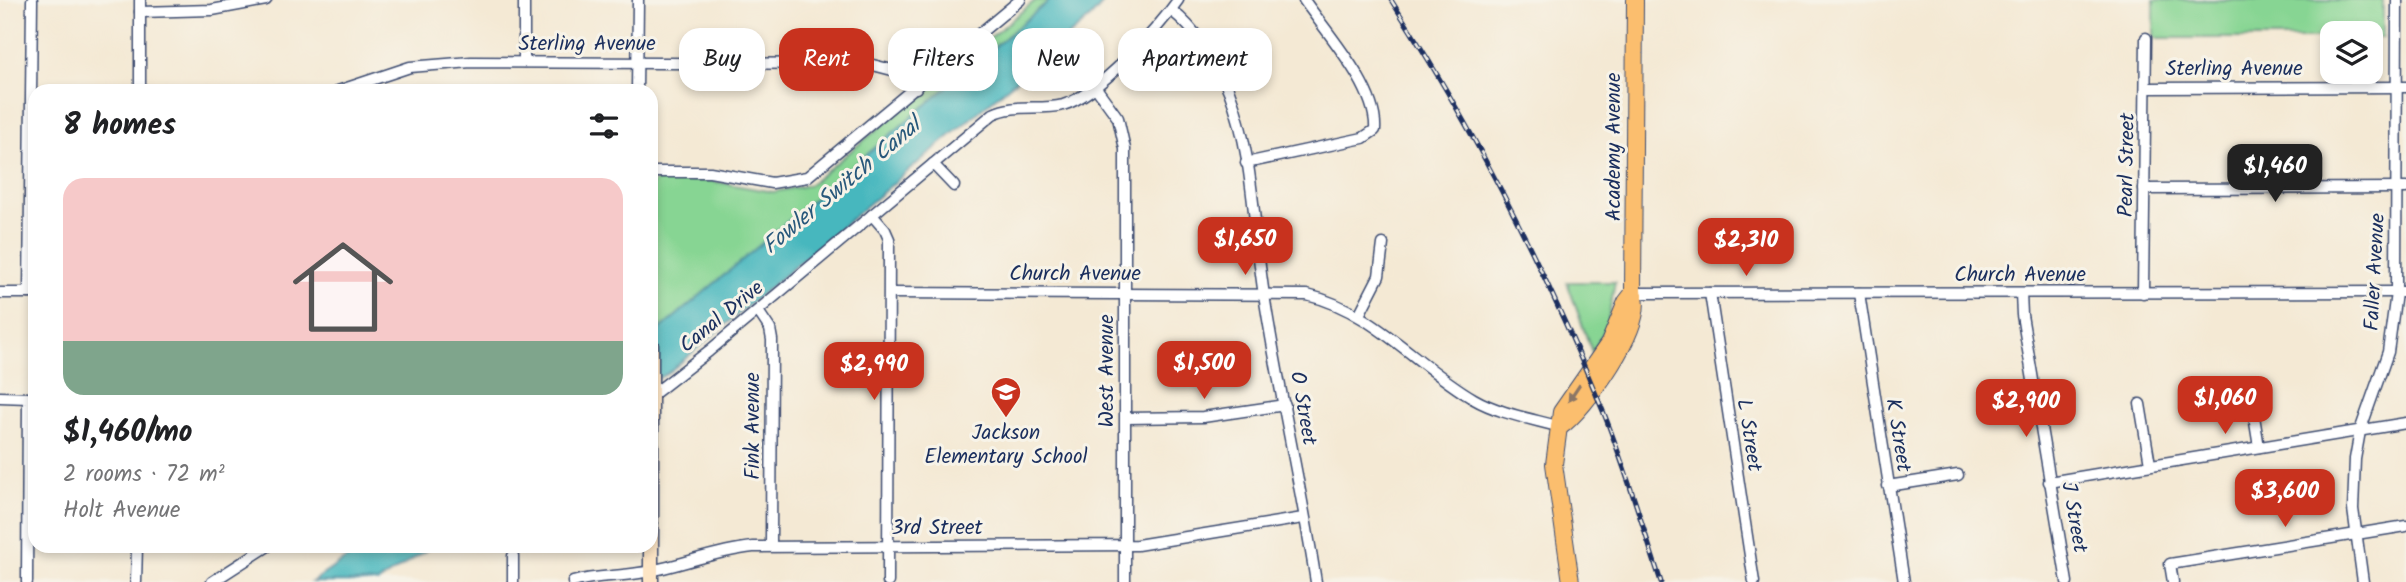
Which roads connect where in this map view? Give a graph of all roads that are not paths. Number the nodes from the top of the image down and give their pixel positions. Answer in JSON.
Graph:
{"nodes":[{"id":1,"x":32,"y":0,"type":"edge"},
{"id":2,"x":266,"y":0,"type":"edge"},
{"id":3,"x":524,"y":0,"type":"edge"},
{"id":4,"x":638,"y":0,"type":"edge"},
{"id":5,"x":1020,"y":0,"type":"edge"},
{"id":6,"x":1304,"y":0,"type":"edge"},
{"id":7,"x":1634,"y":0,"type":"edge"},
{"id":8,"x":2397,"y":0,"type":"edge"},
{"id":9,"x":1175,"y":5,"type":"edge"},
{"id":10,"x":140,"y":6,"type":"edge"},
{"id":11,"x":987,"y":28,"type":"edge"},
{"id":12,"x":2146,"y":38,"type":"dead end"},
{"id":13,"x":524,"y":62,"type":"junction"},
{"id":14,"x":637,"y":62,"type":"junction"},
{"id":15,"x":888,"y":69,"type":"edge"},
{"id":16,"x":1104,"y":77,"type":"edge"},
{"id":17,"x":32,"y":84,"type":"edge"},
{"id":18,"x":140,"y":84,"type":"edge"},
{"id":19,"x":359,"y":84,"type":"edge"},
{"id":20,"x":637,"y":84,"type":"edge"},
{"id":21,"x":2146,"y":88,"type":"junction"},
{"id":22,"x":2401,"y":88,"type":"edge"},
{"id":23,"x":912,"y":91,"type":"edge"},
{"id":24,"x":1086,"y":91,"type":"edge"},
{"id":25,"x":1099,"y":91,"type":"edge"},
{"id":26,"x":1246,"y":163,"type":"junction"},
{"id":27,"x":933,"y":164,"type":"junction"},
{"id":28,"x":658,"y":172,"type":"edge"},
{"id":29,"x":954,"y":186,"type":"dead end"},
{"id":30,"x":2144,"y":188,"type":"junction"},
{"id":31,"x":2401,"y":188,"type":"edge"},
{"id":32,"x":872,"y":215,"type":"junction"},
{"id":33,"x":1383,"y":244,"type":"dead end"},
{"id":34,"x":1126,"y":292,"type":"junction"},
{"id":35,"x":0,"y":293,"type":"edge"},
{"id":36,"x":28,"y":293,"type":"edge"},
{"id":37,"x":890,"y":293,"type":"junction"},
{"id":38,"x":1264,"y":293,"type":"junction"},
{"id":39,"x":1633,"y":293,"type":"junction"},
{"id":40,"x":1710,"y":293,"type":"junction"},
{"id":41,"x":1860,"y":293,"type":"junction"},
{"id":42,"x":2021,"y":293,"type":"junction"},
{"id":43,"x":2143,"y":293,"type":"junction"},
{"id":44,"x":2401,"y":293,"type":"edge"},
{"id":45,"x":758,"y":311,"type":"junction"},
{"id":46,"x":1359,"y":315,"type":"junction"},
{"id":47,"x":658,"y":390,"type":"edge"},
{"id":48,"x":0,"y":397,"type":"edge"},
{"id":49,"x":2140,"y":404,"type":"dead end"},
{"id":50,"x":2252,"y":404,"type":"dead end"},
{"id":51,"x":1285,"y":405,"type":"junction"},
{"id":52,"x":1126,"y":418,"type":"junction"},
{"id":53,"x":2406,"y":424,"type":"edge"},
{"id":54,"x":1560,"y":428,"type":"junction"},
{"id":55,"x":2360,"y":431,"type":"junction"},
{"id":56,"x":2259,"y":447,"type":"junction"},
{"id":57,"x":2150,"y":464,"type":"junction"},
{"id":58,"x":1958,"y":475,"type":"dead end"},
{"id":59,"x":2049,"y":482,"type":"junction"},
{"id":60,"x":1888,"y":486,"type":"junction"},
{"id":61,"x":1303,"y":518,"type":"junction"},
{"id":62,"x":2406,"y":526,"type":"edge"},
{"id":63,"x":2355,"y":534,"type":"junction"},
{"id":64,"x":1126,"y":545,"type":"junction"},
{"id":65,"x":771,"y":546,"type":"junction"},
{"id":66,"x":888,"y":546,"type":"junction"},
{"id":67,"x":136,"y":553,"type":"edge"},
{"id":68,"x":257,"y":553,"type":"edge"},
{"id":69,"x":651,"y":553,"type":"edge"},
{"id":70,"x":513,"y":556,"type":"dead end"},
{"id":71,"x":651,"y":576,"type":"edge"},
{"id":72,"x":27,"y":582,"type":"edge"},
{"id":73,"x":136,"y":582,"type":"edge"},
{"id":74,"x":212,"y":582,"type":"edge"},
{"id":75,"x":513,"y":582,"type":"edge"},
{"id":76,"x":573,"y":582,"type":"edge"},
{"id":77,"x":888,"y":582,"type":"edge"},
{"id":78,"x":1125,"y":582,"type":"edge"},
{"id":79,"x":1316,"y":582,"type":"edge"},
{"id":80,"x":1571,"y":582,"type":"edge"},
{"id":81,"x":1754,"y":582,"type":"edge"},
{"id":82,"x":1904,"y":582,"type":"edge"},
{"id":83,"x":2067,"y":582,"type":"edge"},
{"id":84,"x":2172,"y":582,"type":"edge"},
{"id":85,"x":2363,"y":582,"type":"edge"}],
"edges":[{"from":1,"to":17,"type":"street"},
{"from":2,"to":10,"type":"street"},
{"from":3,"to":13,"type":"street"},
{"from":4,"to":14,"type":"street"},
{"from":5,"to":11,"type":"street"},
{"from":6,"to":26,"type":"street"},
{"from":7,"to":39,"type":"main road","name":"Academy Avenue"},
{"from":8,"to":22,"type":"street","name":"Faller Avenue"},
{"from":9,"to":16,"type":"street","name":"Canal Drive"},
{"from":9,"to":26,"type":"street","name":"O Street"},
{"from":10,"to":18,"type":"street"},
{"from":12,"to":21,"type":"street","name":"Pearl Street"},
{"from":13,"to":14,"type":"street","name":"Sterling Avenue"},
{"from":13,"to":19,"type":"street","name":"Sterling Avenue"},
{"from":14,"to":15,"type":"street","name":"Sterling Avenue"},
{"from":14,"to":20,"type":"street"},
{"from":21,"to":22,"type":"street","name":"Sterling Avenue"},
{"from":21,"to":30,"type":"street","name":"Pearl Street"},
{"from":22,"to":31,"type":"street","name":"Faller Avenue"},
{"from":23,"to":28,"type":"street"},
{"from":24,"to":27,"type":"street","name":"Canal Drive"},
{"from":25,"to":34,"type":"street","name":"West Avenue"},
{"from":26,"to":38,"type":"street","name":"O Street"},
{"from":27,"to":29,"type":"street"},
{"from":27,"to":32,"type":"street","name":"Canal Drive"},
{"from":30,"to":31,"type":"street"},
{"from":30,"to":43,"type":"street","name":"Pearl Street"},
{"from":31,"to":44,"type":"street","name":"Faller Avenue"},
{"from":32,"to":37,"type":"street"},
{"from":32,"to":45,"type":"street","name":"Canal Drive"},
{"from":33,"to":46,"type":"street"},
{"from":34,"to":37,"type":"street","name":"Church Avenue"},
{"from":34,"to":38,"type":"street","name":"Church Avenue"},
{"from":34,"to":52,"type":"street","name":"West Avenue"},
{"from":35,"to":36,"type":"street"},
{"from":37,"to":66,"type":"street"},
{"from":38,"to":46,"type":"street","name":"Church Avenue"},
{"from":38,"to":51,"type":"street","name":"O Street"},
{"from":39,"to":40,"type":"street","name":"Church Avenue"},
{"from":39,"to":54,"type":"main road","name":"Academy Avenue"},
{"from":40,"to":41,"type":"street","name":"Church Avenue"},
{"from":40,"to":81,"type":"street","name":"L Street"},
{"from":41,"to":42,"type":"street","name":"Church Avenue"},
{"from":41,"to":60,"type":"street","name":"K Street"},
{"from":42,"to":43,"type":"street","name":"Church Avenue"},
{"from":42,"to":59,"type":"street","name":"J Street"},
{"from":43,"to":44,"type":"street","name":"Church Avenue"},
{"from":44,"to":55,"type":"street","name":"Faller Avenue"},
{"from":45,"to":47,"type":"street","name":"Canal Drive"},
{"from":45,"to":65,"type":"street","name":"Fink Avenue"},
{"from":46,"to":54,"type":"street","name":"Church Avenue"},
{"from":48,"to":72,"type":"street"},
{"from":49,"to":57,"type":"street"},
{"from":50,"to":56,"type":"street"},
{"from":51,"to":52,"type":"street"},
{"from":51,"to":61,"type":"street","name":"O Street"},
{"from":52,"to":64,"type":"street","name":"West Avenue"},
{"from":53,"to":55,"type":"street"},
{"from":54,"to":80,"type":"main road"},
{"from":55,"to":56,"type":"street"},
{"from":55,"to":63,"type":"street","name":"Faller Avenue"},
{"from":56,"to":57,"type":"street"},
{"from":57,"to":59,"type":"street"},
{"from":58,"to":60,"type":"street"},
{"from":59,"to":83,"type":"street","name":"J Street"},
{"from":60,"to":82,"type":"street","name":"K Street"},
{"from":61,"to":64,"type":"street","name":"3rd Street"},
{"from":61,"to":79,"type":"street","name":"O Street"},
{"from":62,"to":63,"type":"street"},
{"from":63,"to":84,"type":"street"},
{"from":63,"to":85,"type":"street","name":"Faller Avenue"},
{"from":64,"to":66,"type":"street","name":"3rd Street"},
{"from":64,"to":78,"type":"street","name":"West Avenue"},
{"from":65,"to":66,"type":"street","name":"3rd Street"},
{"from":65,"to":71,"type":"street","name":"3rd Street"},
{"from":66,"to":77,"type":"street"},
{"from":67,"to":73,"type":"street"},
{"from":68,"to":74,"type":"street"},
{"from":69,"to":71,"type":"street"},
{"from":70,"to":75,"type":"street"},
{"from":71,"to":76,"type":"street","name":"3rd Street"}]}
